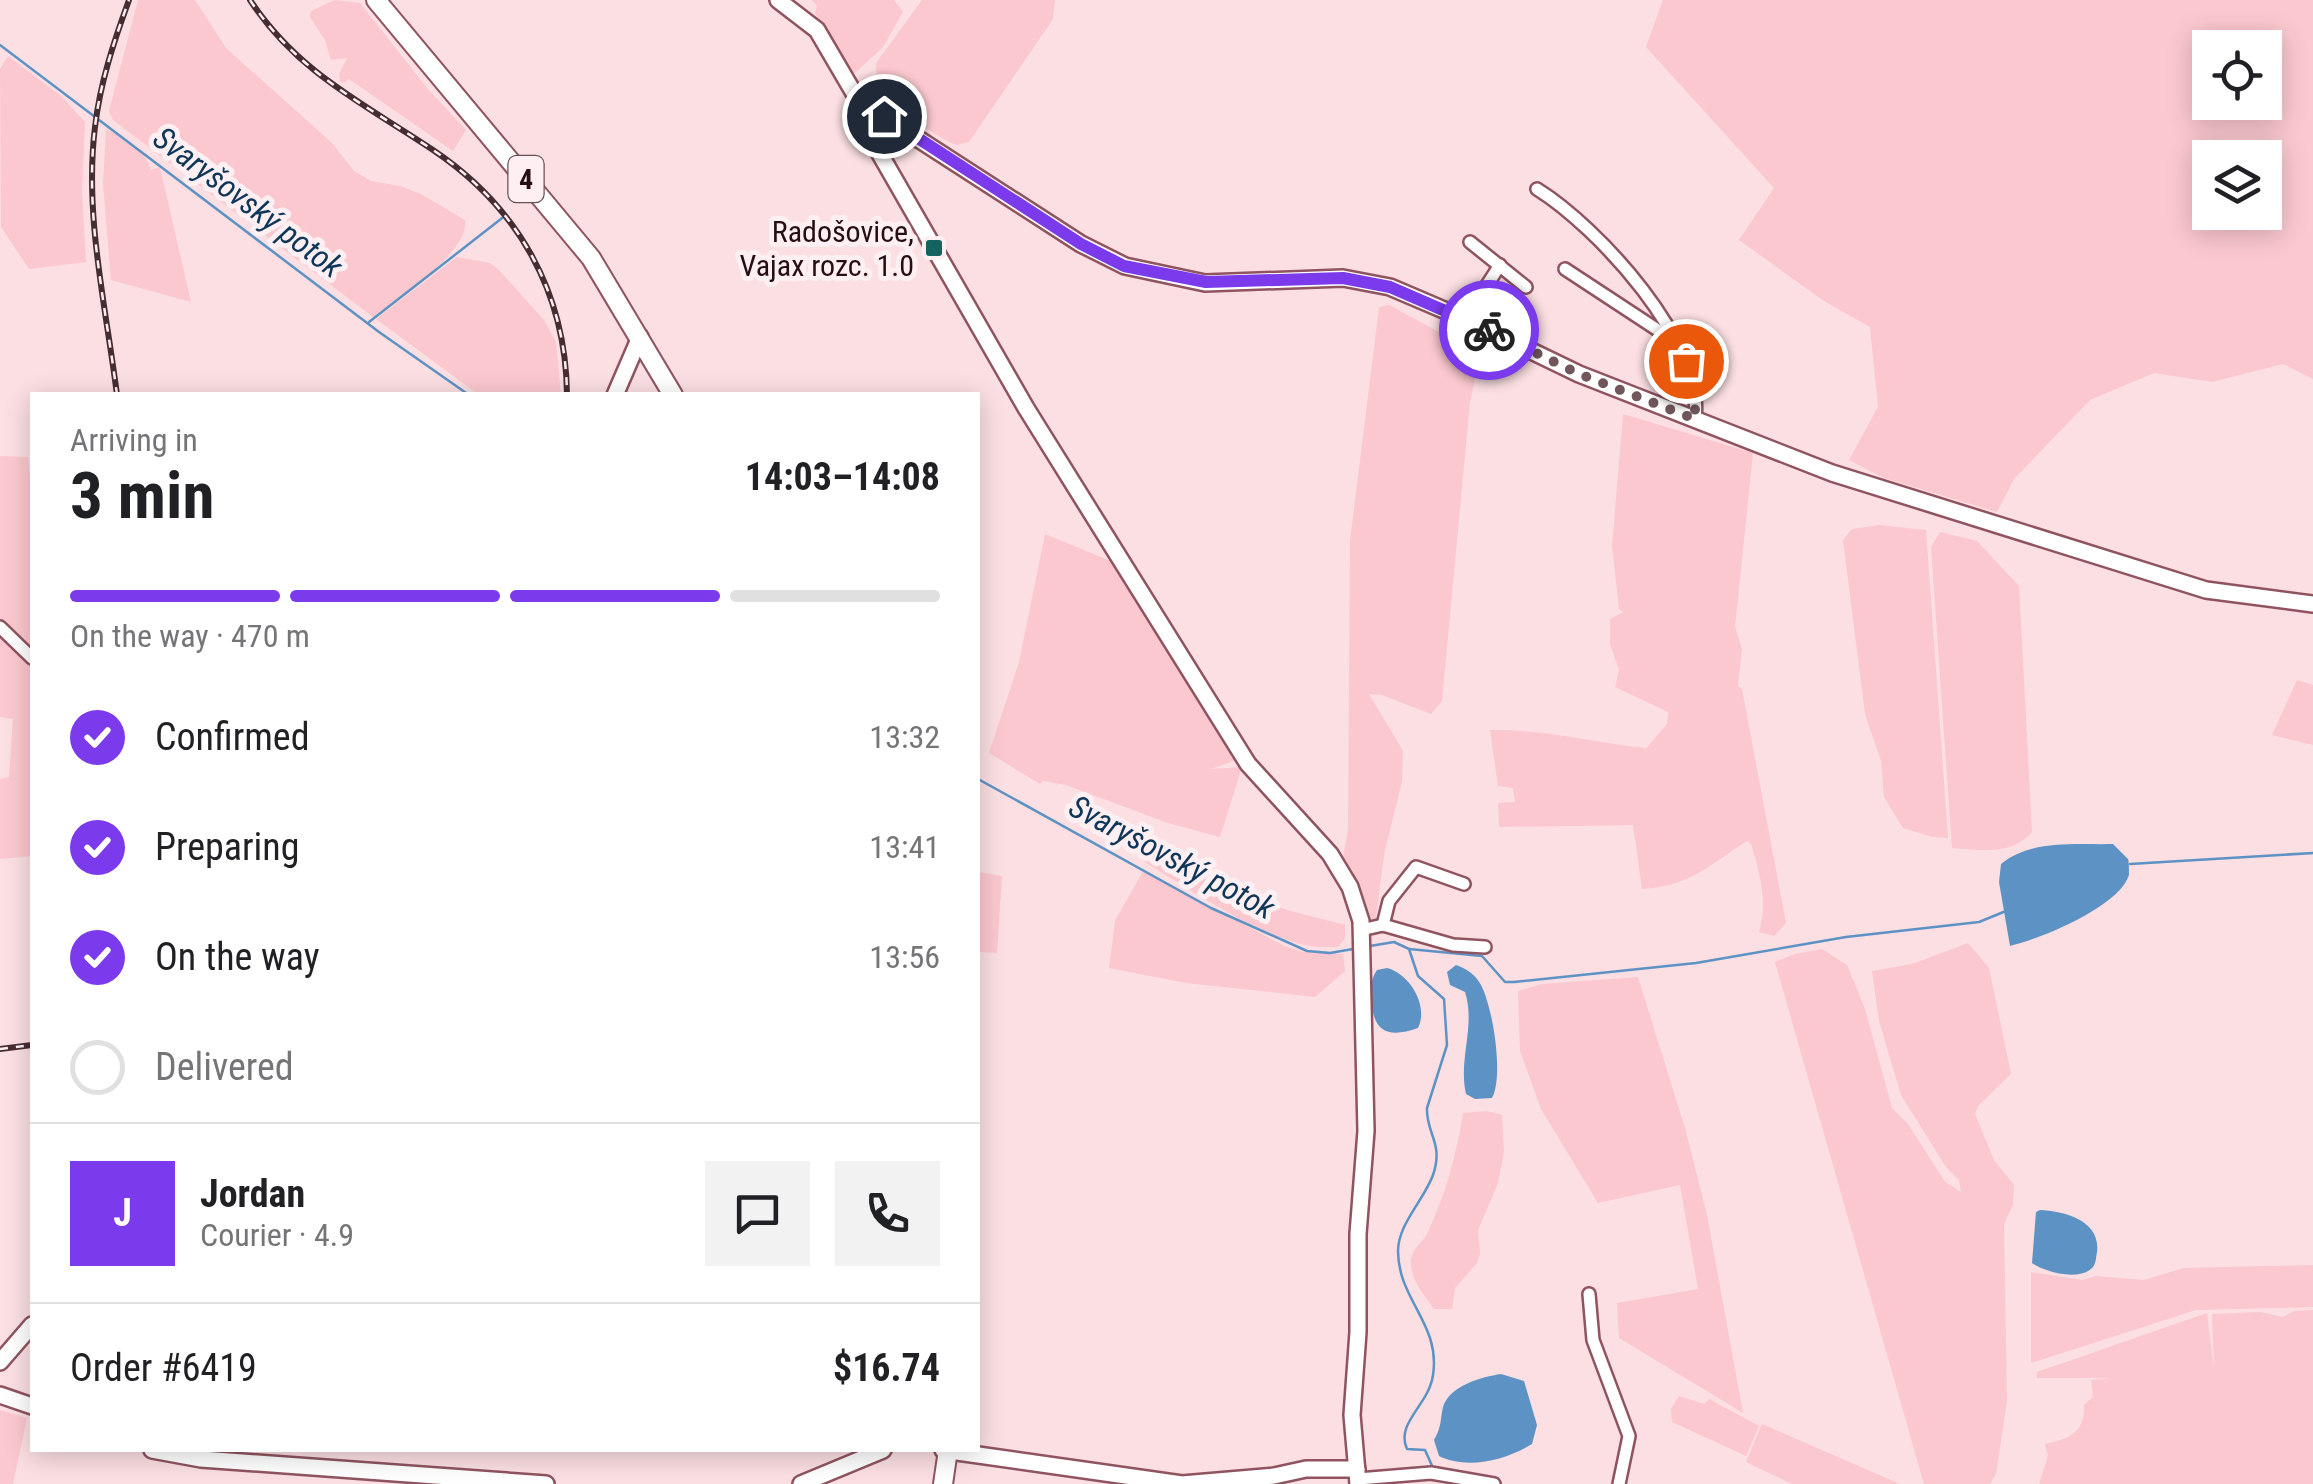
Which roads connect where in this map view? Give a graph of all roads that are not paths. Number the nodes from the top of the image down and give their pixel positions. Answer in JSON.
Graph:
{"nodes":[{"id":1,"x":376,"y":0,"type":"edge"},
{"id":2,"x":778,"y":0,"type":"edge"},
{"id":3,"x":858,"y":100,"type":"junction"},
{"id":4,"x":1537,"y":189,"type":"dead end"},
{"id":5,"x":1470,"y":242,"type":"dead end"},
{"id":6,"x":1500,"y":265,"type":"junction"},
{"id":7,"x":1565,"y":269,"type":"dead end"},
{"id":8,"x":1526,"y":287,"type":"dead end"},
{"id":9,"x":1466,"y":319,"type":"junction"},
{"id":10,"x":640,"y":336,"type":"junction"},
{"id":11,"x":1675,"y":341,"type":"junction"},
{"id":12,"x":616,"y":392,"type":"edge"},
{"id":13,"x":671,"y":392,"type":"edge"},
{"id":14,"x":1695,"y":419,"type":"junction"},
{"id":15,"x":2313,"y":604,"type":"edge"},
{"id":16,"x":0,"y":626,"type":"edge"},
{"id":17,"x":30,"y":656,"type":"edge"},
{"id":18,"x":1464,"y":884,"type":"dead end"},
{"id":19,"x":1383,"y":925,"type":"junction"},
{"id":20,"x":1361,"y":930,"type":"junction"},
{"id":21,"x":1485,"y":947,"type":"dead end"},
{"id":22,"x":1589,"y":1294,"type":"dead end"},
{"id":23,"x":30,"y":1327,"type":"edge"},
{"id":24,"x":0,"y":1362,"type":"edge"},
{"id":25,"x":0,"y":1395,"type":"edge"},
{"id":26,"x":30,"y":1405,"type":"edge"},
{"id":27,"x":163,"y":1452,"type":"edge"},
{"id":28,"x":878,"y":1452,"type":"edge"},
{"id":29,"x":947,"y":1452,"type":"edge"},
{"id":30,"x":961,"y":1452,"type":"edge"},
{"id":31,"x":1358,"y":1478,"type":"edge"},
{"id":32,"x":546,"y":1484,"type":"edge"},
{"id":33,"x":800,"y":1484,"type":"edge"},
{"id":34,"x":943,"y":1484,"type":"edge"},
{"id":35,"x":1494,"y":1484,"type":"edge"},
{"id":36,"x":1619,"y":1484,"type":"edge"}],
"edges":[{"from":1,"to":10,"type":"main road","number":"4"},
{"from":2,"to":3,"type":"street"},
{"from":3,"to":9,"type":"street"},
{"from":3,"to":20,"type":"street"},
{"from":4,"to":11,"type":"street"},
{"from":5,"to":6,"type":"street"},
{"from":6,"to":8,"type":"street"},
{"from":6,"to":9,"type":"street"},
{"from":7,"to":11,"type":"street"},
{"from":9,"to":14,"type":"street"},
{"from":10,"to":12,"type":"street"},
{"from":10,"to":13,"type":"main road","number":"4"},
{"from":11,"to":14,"type":"street"},
{"from":14,"to":15,"type":"street"},
{"from":16,"to":17,"type":"street"},
{"from":18,"to":19,"type":"street"},
{"from":19,"to":20,"type":"street"},
{"from":19,"to":21,"type":"street"},
{"from":20,"to":31,"type":"street"},
{"from":22,"to":36,"type":"street"},
{"from":23,"to":24,"type":"street"},
{"from":25,"to":26,"type":"street"},
{"from":27,"to":32,"type":"street"},
{"from":28,"to":33,"type":"street"},
{"from":29,"to":34,"type":"main road"},
{"from":30,"to":31,"type":"street"},
{"from":31,"to":35,"type":"street"}]}
